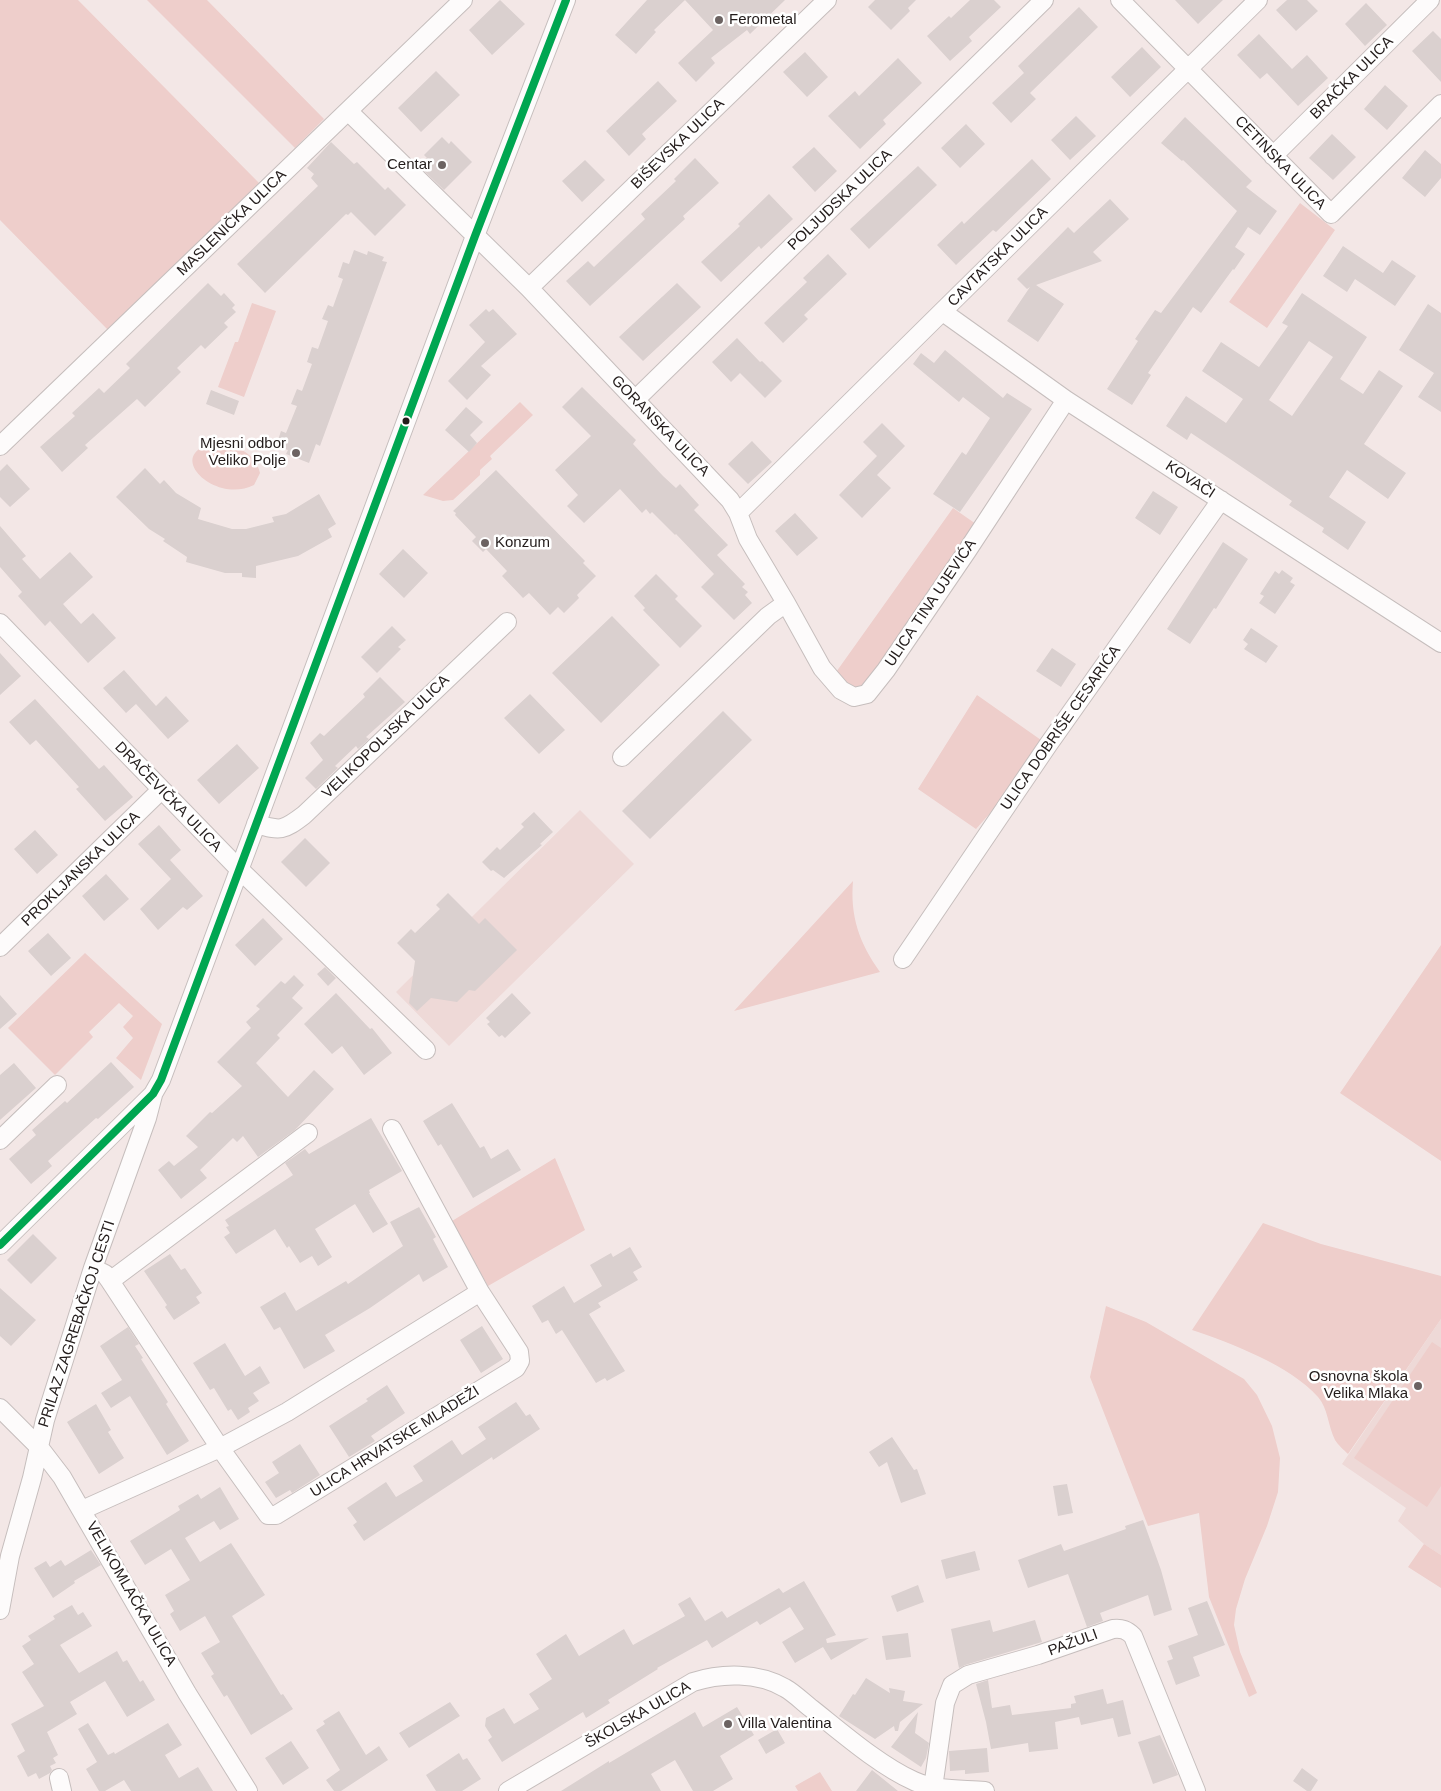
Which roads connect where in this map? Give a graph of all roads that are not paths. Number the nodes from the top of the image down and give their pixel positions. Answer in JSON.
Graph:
{"nodes":[{"id":1,"x":463,"y":0,"type":"edge"},
{"id":2,"x":566,"y":0,"type":"edge"},
{"id":3,"x":827,"y":0,"type":"edge"},
{"id":4,"x":1044,"y":0,"type":"edge"},
{"id":5,"x":1258,"y":0,"type":"edge"},
{"id":6,"x":1430,"y":0,"type":"edge"},
{"id":7,"x":1128,"y":2,"type":"edge"},
{"id":8,"x":1189,"y":69,"type":"junction"},
{"id":9,"x":1441,"y":104,"type":"edge"},
{"id":10,"x":348,"y":111,"type":"junction"},
{"id":11,"x":1273,"y":156,"type":"junction"},
{"id":12,"x":475,"y":236,"type":"junction"},
{"id":13,"x":529,"y":288,"type":"junction"},
{"id":14,"x":944,"y":312,"type":"junction"},
{"id":15,"x":636,"y":400,"type":"junction"},
{"id":16,"x":1066,"y":400,"type":"junction"},
{"id":17,"x":0,"y":446,"type":"edge"},
{"id":18,"x":1221,"y":500,"type":"junction"},
{"id":19,"x":738,"y":513,"type":"junction"},
{"id":20,"x":786,"y":602,"type":"junction"},
{"id":21,"x":507,"y":622,"type":"dead end"},
{"id":22,"x":0,"y":623,"type":"edge"},
{"id":23,"x":1441,"y":643,"type":"edge"},
{"id":24,"x":622,"y":757,"type":"dead end"},
{"id":25,"x":161,"y":790,"type":"junction"},
{"id":26,"x":256,"y":824,"type":"junction"},
{"id":27,"x":239,"y":869,"type":"junction"},
{"id":28,"x":0,"y":947,"type":"edge"},
{"id":29,"x":903,"y":958,"type":"dead end"},
{"id":30,"x":426,"y":1050,"type":"dead end"},
{"id":31,"x":57,"y":1085,"type":"dead end"},
{"id":32,"x":153,"y":1094,"type":"junction"},
{"id":33,"x":392,"y":1129,"type":"dead end"},
{"id":34,"x":308,"y":1133,"type":"dead end"},
{"id":35,"x":0,"y":1140,"type":"edge"},
{"id":36,"x":0,"y":1244,"type":"edge"},
{"id":37,"x":94,"y":1268,"type":"junction"},
{"id":38,"x":110,"y":1280,"type":"junction"},
{"id":39,"x":480,"y":1292,"type":"junction"},
{"id":40,"x":0,"y":1408,"type":"edge"},
{"id":41,"x":39,"y":1447,"type":"junction"},
{"id":42,"x":220,"y":1448,"type":"junction"},
{"id":43,"x":82,"y":1510,"type":"junction"},
{"id":44,"x":5,"y":1557,"type":"edge"},
{"id":45,"x":0,"y":1610,"type":"edge"},
{"id":46,"x":933,"y":1788,"type":"junction"},
{"id":47,"x":248,"y":1791,"type":"edge"},
{"id":48,"x":508,"y":1791,"type":"edge"},
{"id":49,"x":985,"y":1791,"type":"edge"},
{"id":50,"x":1196,"y":1791,"type":"edge"}],
"edges":[{"from":1,"to":10,"type":"street","name":"MASLENIČKA ULICA"},
{"from":2,"to":12,"type":"street"},
{"from":3,"to":13,"type":"street","name":"BIŠEVSKA ULICA"},
{"from":4,"to":15,"type":"street","name":"POLJUDSKA ULICA"},
{"from":5,"to":8,"type":"street","name":"CAVTATSKA ULICA"},
{"from":6,"to":11,"type":"street","name":"BRAČKA ULICA"},
{"from":7,"to":8,"type":"street","name":"CETINSKA ULICA"},
{"from":8,"to":11,"type":"street","name":"CETINSKA ULICA"},
{"from":8,"to":14,"type":"street","name":"CAVTATSKA ULICA"},
{"from":9,"to":11,"type":"street","name":"CETINSKA ULICA"},
{"from":10,"to":12,"type":"street","name":"GORANSKA ULICA"},
{"from":10,"to":17,"type":"street","name":"MASLENIČKA ULICA"},
{"from":12,"to":13,"type":"street","name":"GORANSKA ULICA"},
{"from":12,"to":26,"type":"street"},
{"from":13,"to":15,"type":"street","name":"GORANSKA ULICA"},
{"from":14,"to":16,"type":"street","name":"KOVAČI"},
{"from":14,"to":19,"type":"street","name":"CAVTATSKA ULICA"},
{"from":15,"to":19,"type":"street","name":"GORANSKA ULICA"},
{"from":16,"to":18,"type":"street","name":"KOVAČI"},
{"from":16,"to":20,"type":"street","name":"ULICA TINA UJEVIĆA"},
{"from":18,"to":23,"type":"street","name":"KOVAČI"},
{"from":18,"to":29,"type":"street","name":"ULICA DOBRIŠE CESARIĆA"},
{"from":19,"to":20,"type":"street","name":"GORANSKA ULICA"},
{"from":20,"to":24,"type":"street"},
{"from":21,"to":26,"type":"street","name":"VELIKOPOLJSKA ULICA"},
{"from":22,"to":25,"type":"street","name":"DRAČEVIČKA ULICA"},
{"from":25,"to":27,"type":"street","name":"DRAČEVIČKA ULICA"},
{"from":25,"to":28,"type":"street","name":"PROKLJANSKA ULICA"},
{"from":26,"to":27,"type":"street"},
{"from":27,"to":30,"type":"street","name":"DRAČEVIČKA ULICA"},
{"from":27,"to":32,"type":"street"},
{"from":31,"to":35,"type":"street"},
{"from":32,"to":36,"type":"street"},
{"from":32,"to":37,"type":"street","name":"PRILAZ ZAGREBAČKOJ CESTI"},
{"from":33,"to":39,"type":"street","name":"ULICA HRVATSKE MLADEŽI"},
{"from":34,"to":38,"type":"street","name":"PRILAZ ZAGREBAČKOJ CESTI"},
{"from":37,"to":38,"type":"street","name":"ULICA HRVATSKE MLADEŽI"},
{"from":37,"to":41,"type":"street","name":"PRILAZ ZAGREBAČKOJ CESTI"},
{"from":38,"to":42,"type":"street","name":"ULICA HRVATSKE MLADEŽI"},
{"from":39,"to":42,"type":"street"},
{"from":39,"to":42,"type":"street","name":"ULICA HRVATSKE MLADEŽI"},
{"from":40,"to":41,"type":"street","name":"VELIKOMLAČKA ULICA"},
{"from":41,"to":43,"type":"street","name":"VELIKOMLAČKA ULICA"},
{"from":41,"to":44,"type":"street","name":"PRILAZ ZAGREBAČKOJ CESTI"},
{"from":42,"to":43,"type":"street"},
{"from":43,"to":47,"type":"street","name":"VELIKOMLAČKA ULICA"},
{"from":44,"to":45,"type":"street","name":"PRILAZ ZAGREBAČKOJ CESTI"},
{"from":46,"to":48,"type":"street","name":"ŠKOLSKA ULICA"},
{"from":46,"to":49,"type":"street","name":"ŠKOLSKA ULICA"},
{"from":46,"to":50,"type":"street","name":"PAŽULI"}]}
